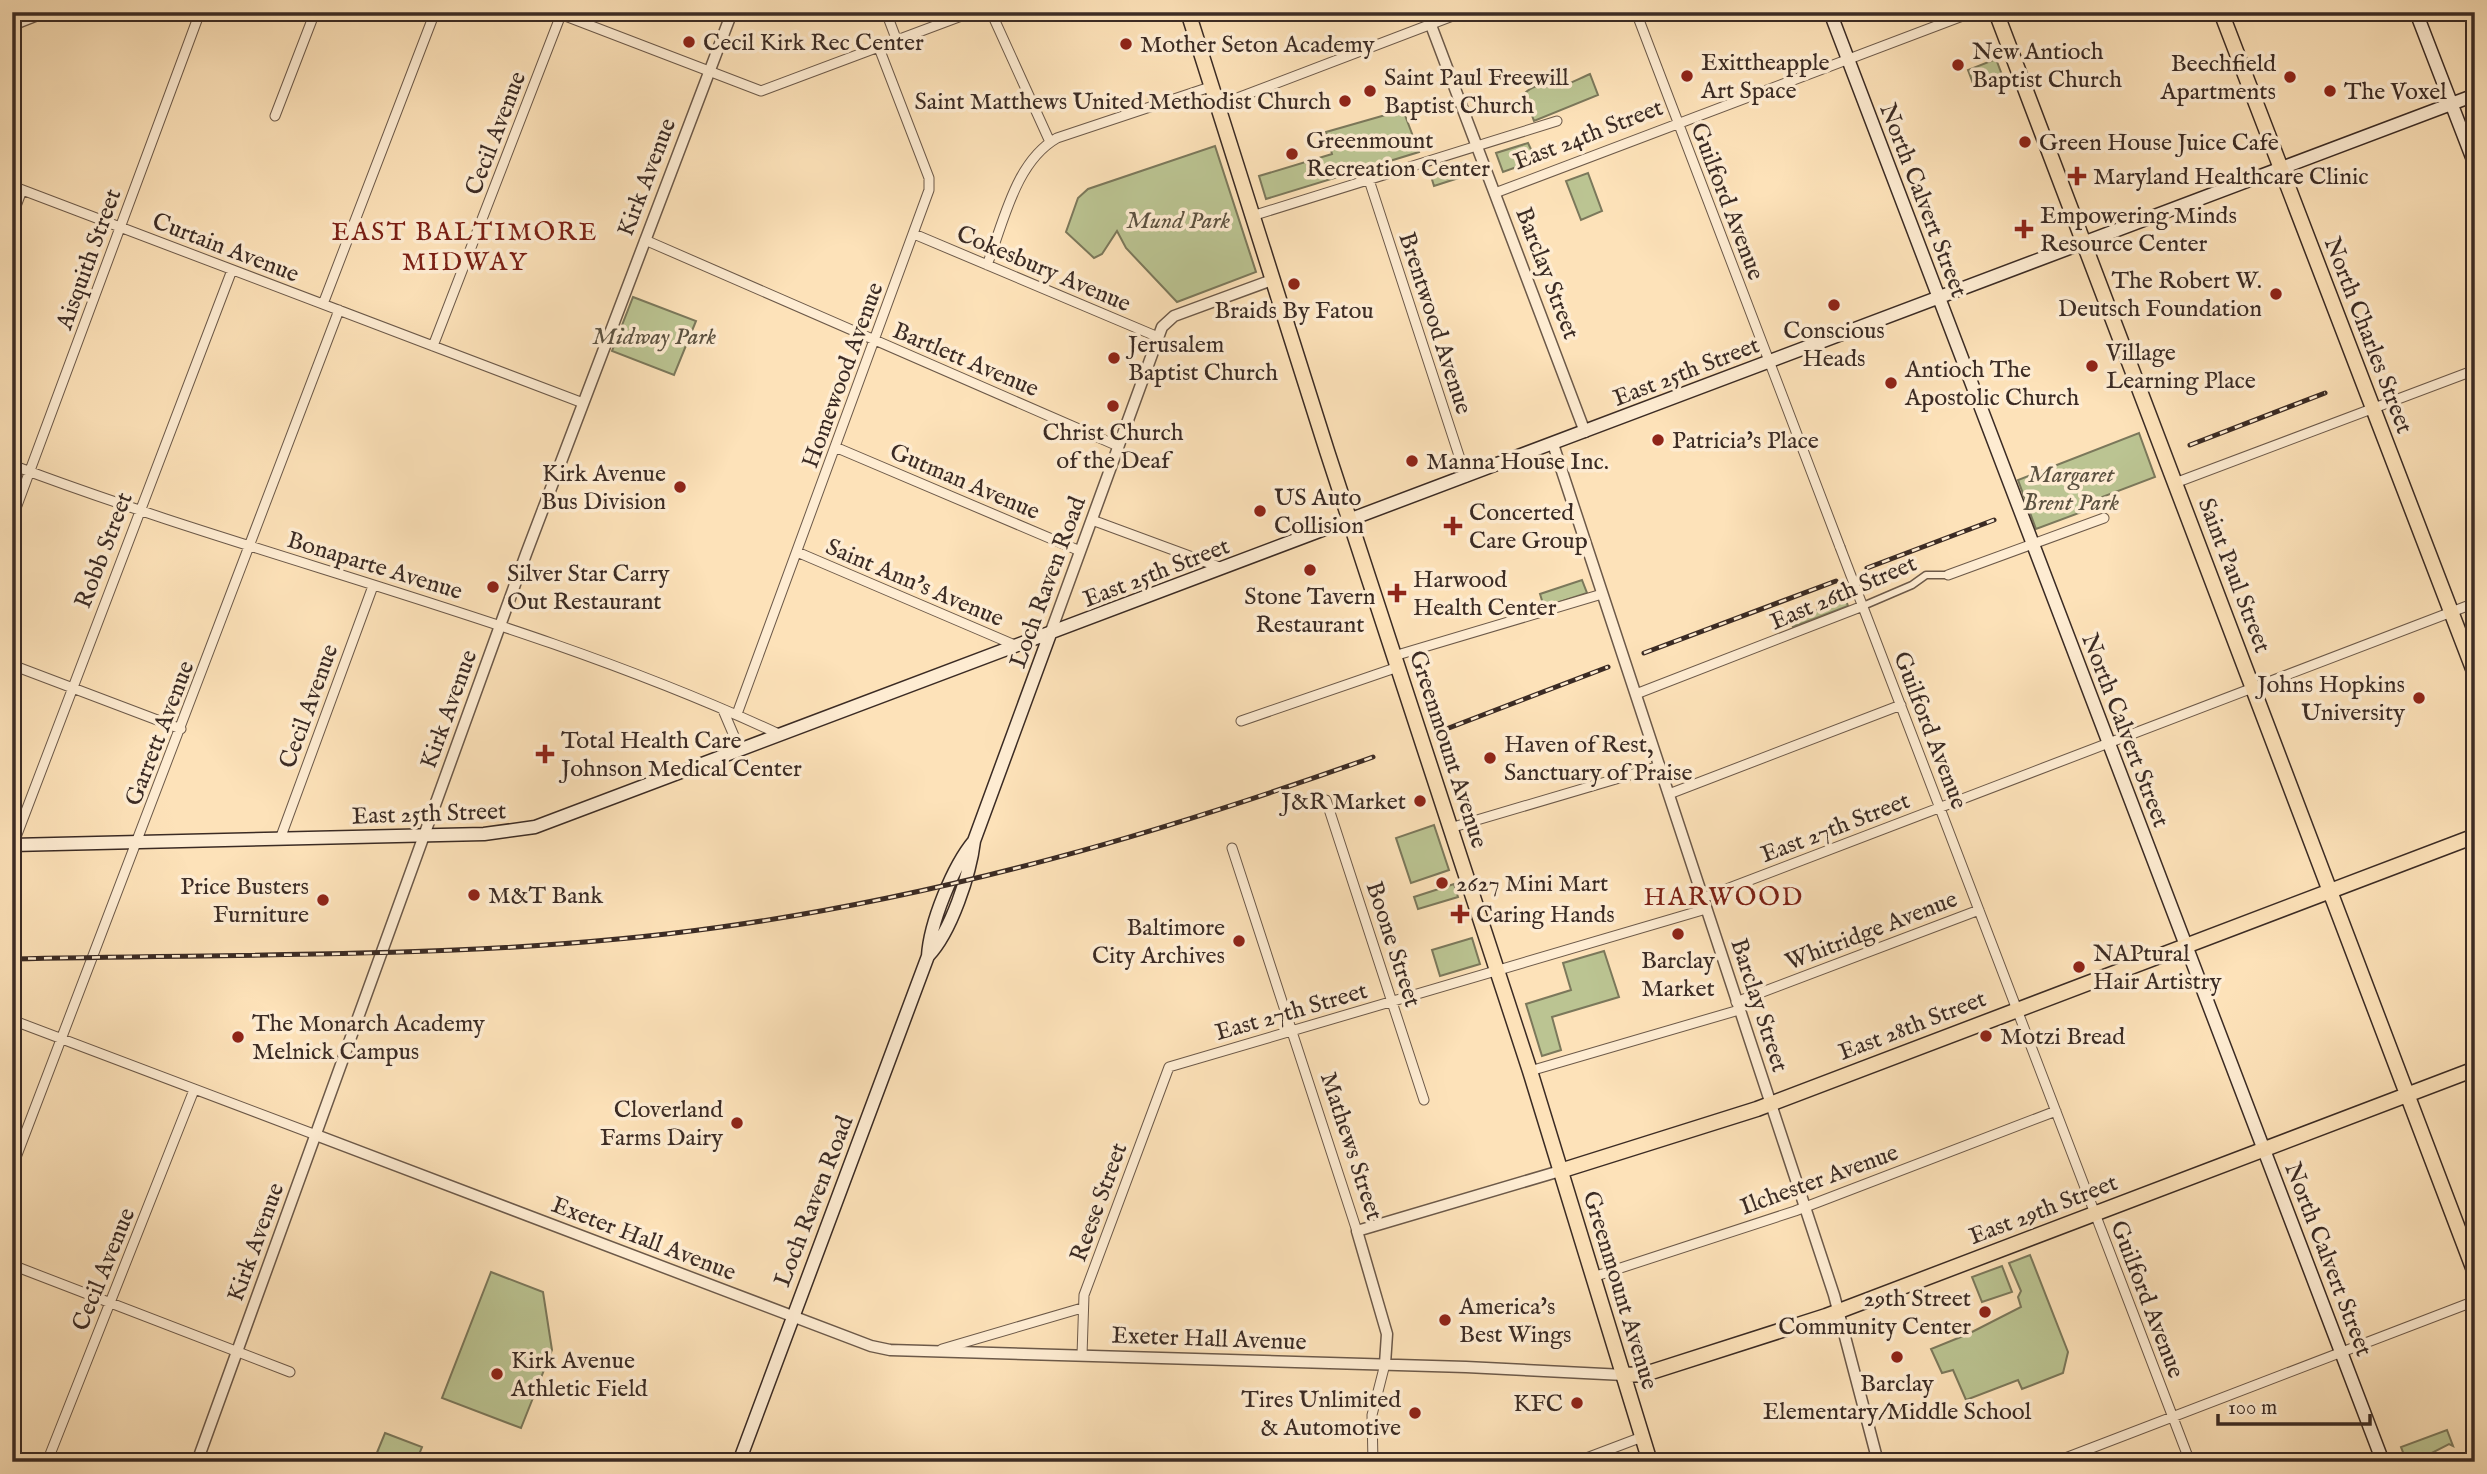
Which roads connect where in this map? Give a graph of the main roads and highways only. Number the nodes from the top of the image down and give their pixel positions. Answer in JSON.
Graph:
{"nodes":[{"id":1,"x":1188,"y":12,"type":"edge"},
{"id":2,"x":1830,"y":12,"type":"edge"},
{"id":3,"x":1996,"y":12,"type":"edge"},
{"id":4,"x":2221,"y":12,"type":"edge"},
{"id":5,"x":2416,"y":12,"type":"edge"},
{"id":6,"x":2475,"y":95,"type":"edge"},
{"id":7,"x":2451,"y":104,"type":"junction"},
{"id":8,"x":2475,"y":165,"type":"edge"},
{"id":9,"x":2280,"y":168,"type":"junction"},
{"id":10,"x":2084,"y":243,"type":"junction"},
{"id":11,"x":1940,"y":297,"type":"junction"},
{"id":12,"x":1350,"y":521,"type":"junction"},
{"id":13,"x":1050,"y":634,"type":"junction"},
{"id":14,"x":2475,"y":674,"type":"edge"},
{"id":15,"x":2475,"y":836,"type":"edge"},
{"id":16,"x":12,"y":845,"type":"edge"},
{"id":17,"x":2330,"y":892,"type":"junction"},
{"id":18,"x":2186,"y":946,"type":"junction"},
{"id":19,"x":2475,"y":1069,"type":"edge"},
{"id":20,"x":2408,"y":1095,"type":"junction"},
{"id":21,"x":2264,"y":1149,"type":"junction"},
{"id":22,"x":1560,"y":1171,"type":"junction"},
{"id":23,"x":2475,"y":1273,"type":"edge"},
{"id":24,"x":1624,"y":1375,"type":"junction"},
{"id":25,"x":739,"y":1462,"type":"edge"},
{"id":26,"x":1650,"y":1462,"type":"edge"},
{"id":27,"x":2383,"y":1462,"type":"edge"}],
"edges":[{"from":1,"to":12,"type":"main road","name":"Greenmount Avenue"},
{"from":2,"to":11,"type":"main road","name":"North Calvert Street"},
{"from":3,"to":10,"type":"main road","name":"Saint Paul Street"},
{"from":4,"to":9,"type":"main road","name":"North Charles Street"},
{"from":5,"to":7,"type":"main road"},
{"from":6,"to":7,"type":"main road","name":"East 25th Street"},
{"from":7,"to":8,"type":"main road"},
{"from":7,"to":9,"type":"main road","name":"East 25th Street"},
{"from":9,"to":10,"type":"main road","name":"East 25th Street"},
{"from":9,"to":14,"type":"main road","name":"North Charles Street"},
{"from":10,"to":11,"type":"main road","name":"East 25th Street"},
{"from":10,"to":17,"type":"main road","name":"Saint Paul Street"},
{"from":11,"to":12,"type":"main road","name":"East 25th Street"},
{"from":11,"to":18,"type":"main road","name":"North Calvert Street"},
{"from":12,"to":13,"type":"main road","name":"East 25th Street"},
{"from":12,"to":22,"type":"main road","name":"Greenmount Avenue"},
{"from":13,"to":16,"type":"main road","name":"East 25th Street"},
{"from":13,"to":25,"type":"main road","name":"Loch Raven Road"},
{"from":15,"to":17,"type":"main road","name":"East 28th Street"},
{"from":17,"to":18,"type":"main road","name":"East 28th Street"},
{"from":17,"to":20,"type":"main road","name":"Saint Paul Street"},
{"from":18,"to":21,"type":"main road","name":"North Calvert Street"},
{"from":18,"to":22,"type":"main road","name":"East 28th Street"},
{"from":19,"to":20,"type":"main road","name":"East 29th Street"},
{"from":20,"to":21,"type":"main road","name":"East 29th Street"},
{"from":20,"to":23,"type":"main road","name":"Saint Paul Street"},
{"from":21,"to":24,"type":"main road","name":"East 29th Street"},
{"from":21,"to":27,"type":"main road","name":"North Calvert Street"},
{"from":22,"to":24,"type":"main road","name":"Greenmount Avenue"},
{"from":24,"to":26,"type":"main road","name":"Greenmount Avenue"}]}
